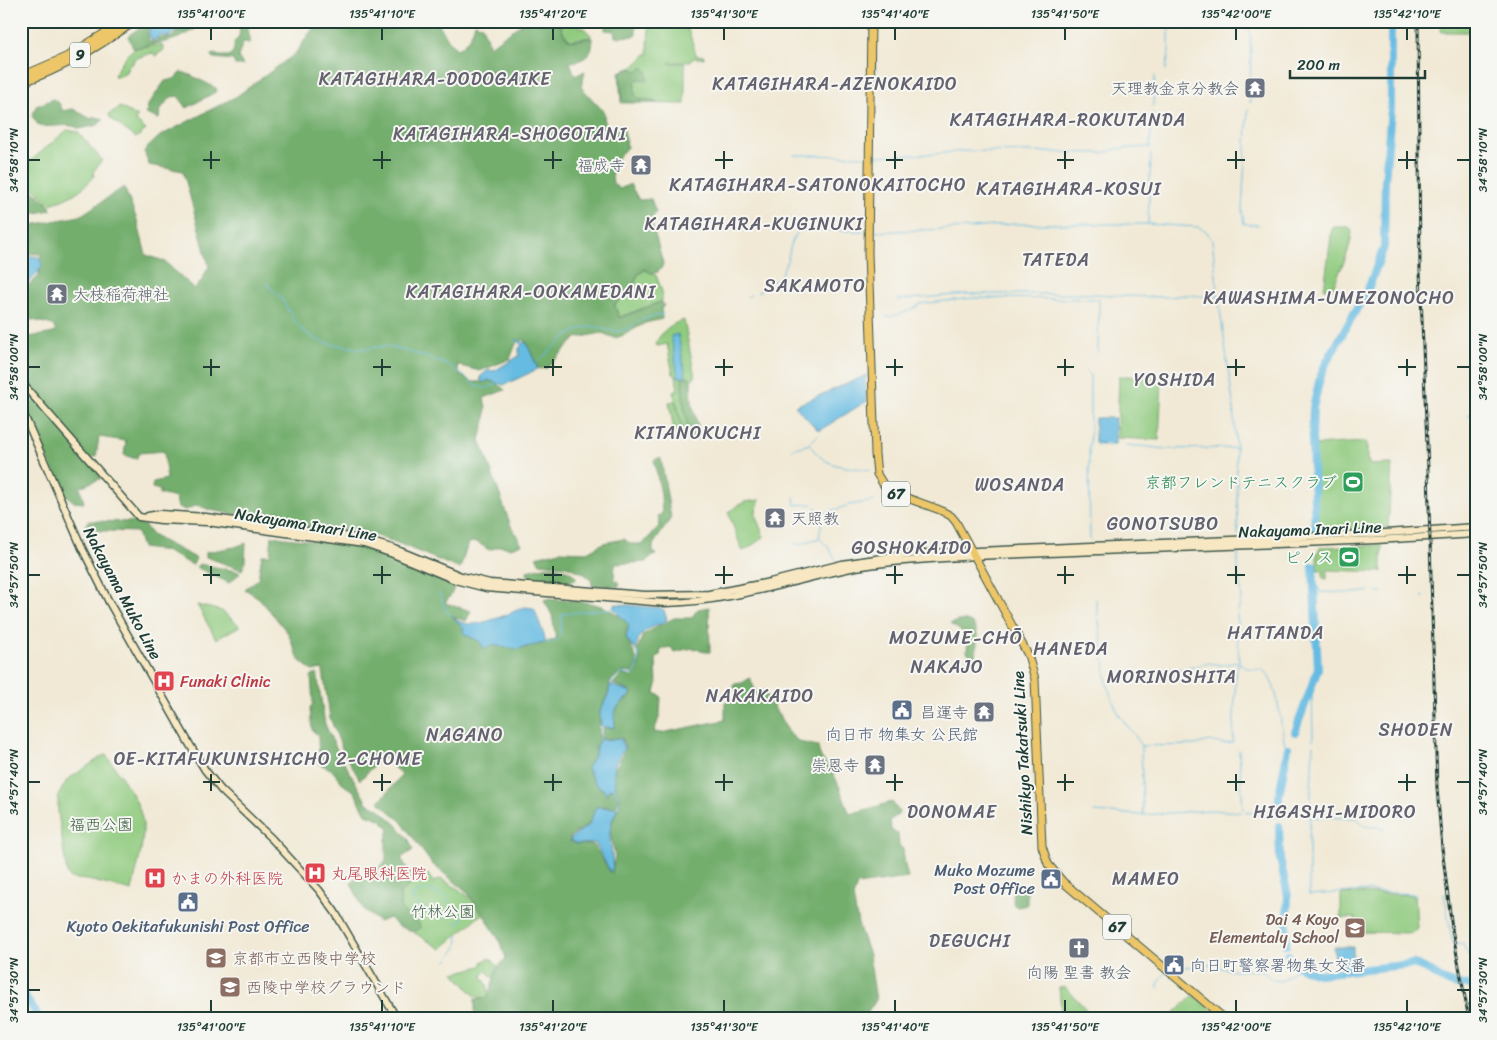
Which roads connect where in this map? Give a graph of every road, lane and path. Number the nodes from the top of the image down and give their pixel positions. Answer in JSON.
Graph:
{"nodes":[{"id":1,"x":125,"y":21,"type":"edge"},
{"id":2,"x":135,"y":21,"type":"edge"},
{"id":3,"x":871,"y":21,"type":"edge"},
{"id":4,"x":21,"y":76,"type":"edge"},
{"id":5,"x":21,"y":82,"type":"edge"},
{"id":6,"x":21,"y":382,"type":"edge"},
{"id":7,"x":21,"y":408,"type":"edge"},
{"id":8,"x":1476,"y":527,"type":"edge"},
{"id":9,"x":1476,"y":534,"type":"edge"},
{"id":10,"x":973,"y":553,"type":"junction"},
{"id":11,"x":396,"y":1019,"type":"edge"},
{"id":12,"x":1224,"y":1019,"type":"edge"}],
"edges":[{"from":1,"to":4,"type":"highway","number":"9"},
{"from":2,"to":5,"type":"highway","number":"9"},
{"from":3,"to":10,"type":"main road","name":"Nishikyo Takatsuki Line","number":"67"},
{"from":6,"to":10,"type":"main road","name":"Nakayama Inari Line"},
{"from":7,"to":11,"type":"main road","name":"Nakayama Muko Line"},
{"from":8,"to":10,"type":"main road","name":"Nakayama Inari Line"},
{"from":9,"to":10,"type":"main road","name":"Nakayama Inari Line"},
{"from":10,"to":12,"type":"main road","name":"Nishikyo Takatsuki Line","number":"67"}]}
